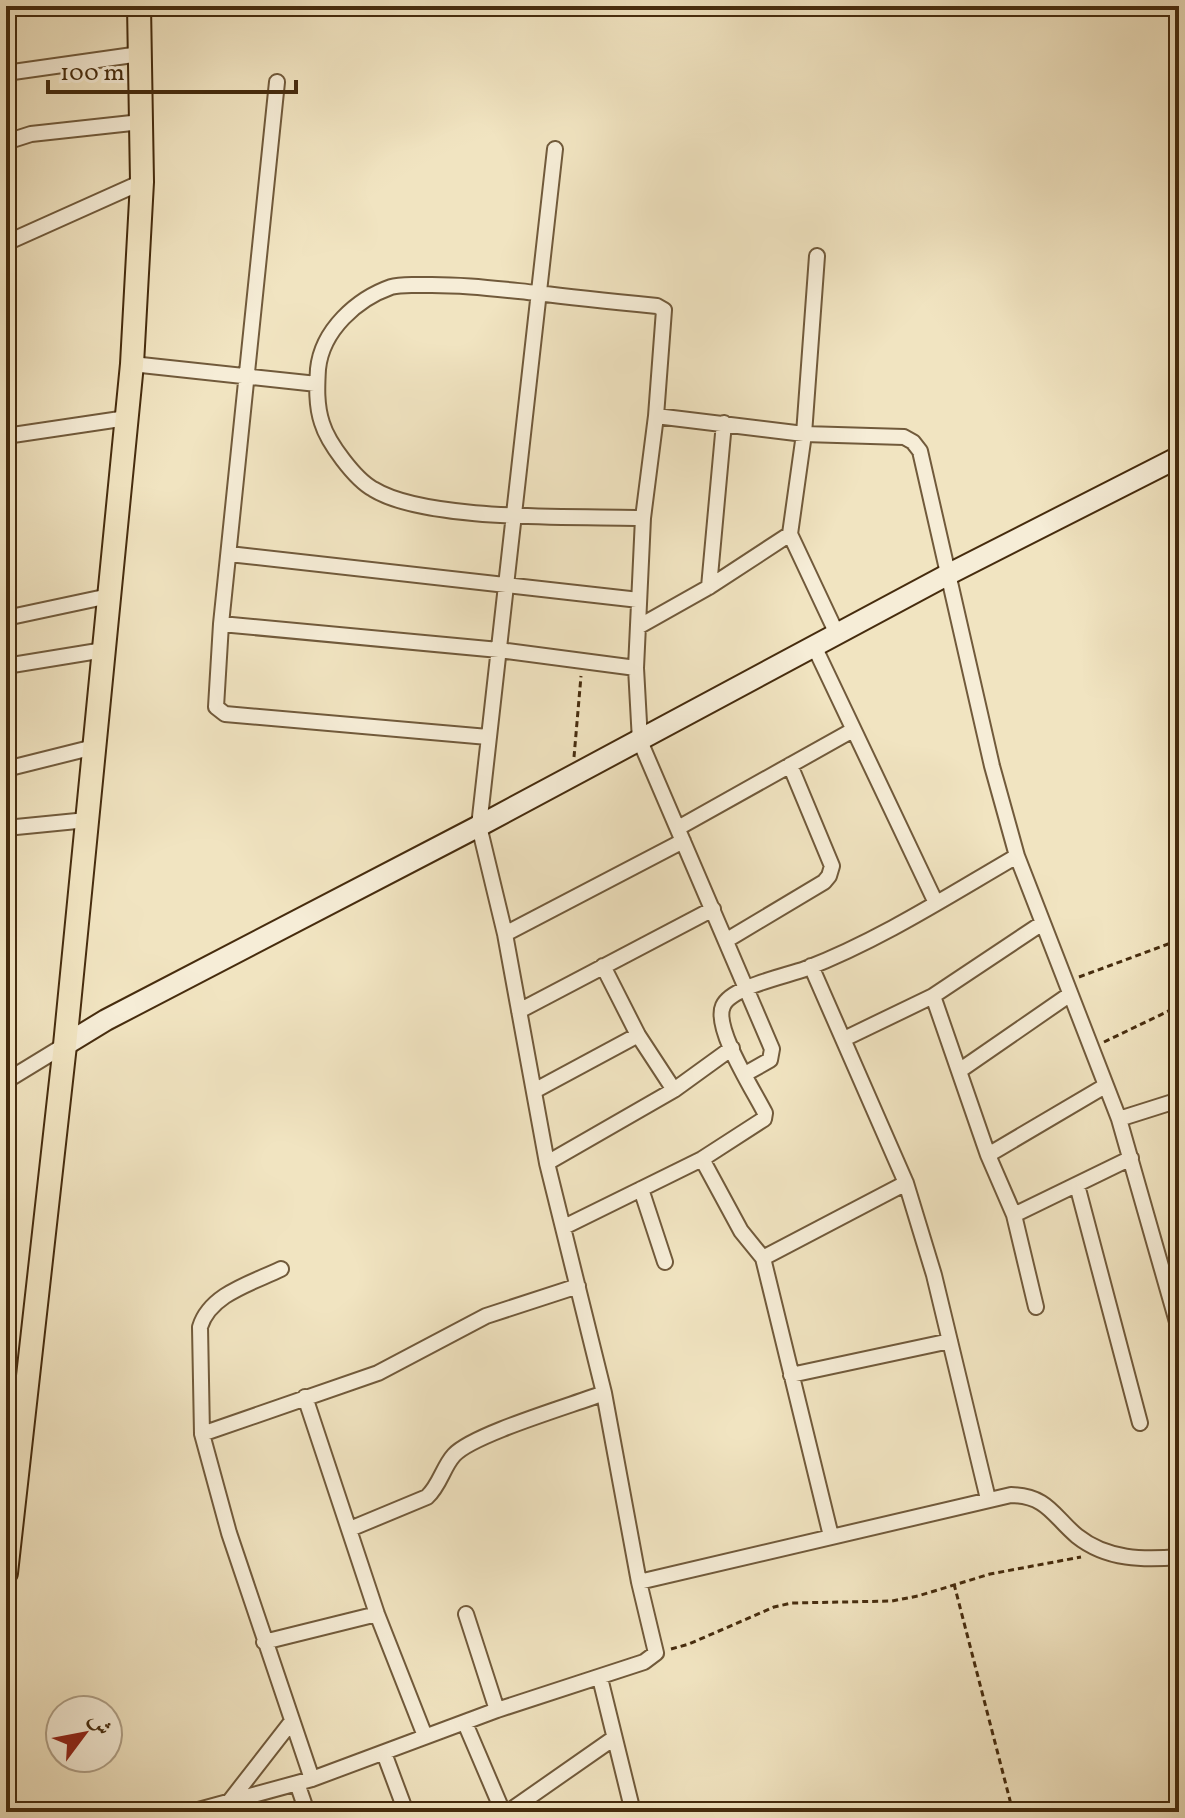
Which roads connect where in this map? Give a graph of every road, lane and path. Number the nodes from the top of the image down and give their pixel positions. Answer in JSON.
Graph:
{"nodes":[{"id":1,"x":139,"y":6,"type":"edge"},
{"id":2,"x":140,"y":54,"type":"junction"},
{"id":3,"x":6,"y":73,"type":"edge"},
{"id":4,"x":277,"y":82,"type":"dead end"},
{"id":5,"x":141,"y":122,"type":"junction"},
{"id":6,"x":6,"y":142,"type":"edge"},
{"id":7,"x":555,"y":149,"type":"dead end"},
{"id":8,"x":142,"y":182,"type":"junction"},
{"id":9,"x":6,"y":243,"type":"edge"},
{"id":10,"x":817,"y":256,"type":"dead end"},
{"id":11,"x":538,"y":294,"type":"junction"},
{"id":12,"x":132,"y":364,"type":"junction"},
{"id":13,"x":246,"y":378,"type":"junction"},
{"id":14,"x":317,"y":384,"type":"junction"},
{"id":15,"x":656,"y":416,"type":"junction"},
{"id":16,"x":127,"y":418,"type":"junction"},
{"id":17,"x":724,"y":423,"type":"junction"},
{"id":18,"x":804,"y":434,"type":"junction"},
{"id":19,"x":6,"y":436,"type":"edge"},
{"id":20,"x":1179,"y":457,"type":"edge"},
{"id":21,"x":513,"y":514,"type":"junction"},
{"id":22,"x":643,"y":518,"type":"junction"},
{"id":23,"x":790,"y":534,"type":"junction"},
{"id":24,"x":229,"y":554,"type":"junction"},
{"id":25,"x":947,"y":575,"type":"junction"},
{"id":26,"x":507,"y":584,"type":"junction"},
{"id":27,"x":709,"y":587,"type":"junction"},
{"id":28,"x":109,"y":596,"type":"junction"},
{"id":29,"x":639,"y":600,"type":"junction"},
{"id":30,"x":6,"y":618,"type":"edge"},
{"id":31,"x":221,"y":624,"type":"junction"},
{"id":32,"x":638,"y":627,"type":"junction"},
{"id":33,"x":837,"y":634,"type":"junction"},
{"id":34,"x":814,"y":646,"type":"junction"},
{"id":35,"x":104,"y":650,"type":"junction"},
{"id":36,"x":499,"y":650,"type":"junction"},
{"id":37,"x":582,"y":661,"type":"junction"},
{"id":38,"x":6,"y":666,"type":"edge"},
{"id":39,"x":636,"y":668,"type":"junction"},
{"id":40,"x":853,"y":730,"type":"junction"},
{"id":41,"x":488,"y":737,"type":"junction"},
{"id":42,"x":640,"y":741,"type":"junction"},
{"id":43,"x":94,"y":747,"type":"junction"},
{"id":44,"x":790,"y":765,"type":"junction"},
{"id":45,"x":6,"y":769,"type":"edge"},
{"id":46,"x":572,"y":777,"type":"junction"},
{"id":47,"x":87,"y":820,"type":"junction"},
{"id":48,"x":479,"y":826,"type":"junction"},
{"id":49,"x":6,"y":828,"type":"edge"},
{"id":50,"x":681,"y":835,"type":"junction"},
{"id":51,"x":1017,"y":856,"type":"junction"},
{"id":52,"x":936,"y":903,"type":"junction"},
{"id":53,"x":713,"y":909,"type":"junction"},
{"id":54,"x":1041,"y":924,"type":"junction"},
{"id":55,"x":505,"y":934,"type":"junction"},
{"id":56,"x":727,"y":940,"type":"junction"},
{"id":57,"x":1179,"y":940,"type":"edge"},
{"id":58,"x":603,"y":966,"type":"junction"},
{"id":59,"x":811,"y":966,"type":"junction"},
{"id":60,"x":746,"y":988,"type":"junction"},
{"id":61,"x":1066,"y":989,"type":"junction"},
{"id":62,"x":933,"y":996,"type":"junction"},
{"id":63,"x":1179,"y":1006,"type":"edge"},
{"id":64,"x":519,"y":1011,"type":"junction"},
{"id":65,"x":638,"y":1035,"type":"junction"},
{"id":66,"x":844,"y":1039,"type":"junction"},
{"id":67,"x":65,"y":1045,"type":"junction"},
{"id":68,"x":732,"y":1048,"type":"junction"},
{"id":69,"x":1090,"y":1048,"type":"junction"},
{"id":70,"x":959,"y":1071,"type":"junction"},
{"id":71,"x":745,"y":1074,"type":"junction"},
{"id":72,"x":6,"y":1081,"type":"edge"},
{"id":73,"x":1105,"y":1086,"type":"junction"},
{"id":74,"x":674,"y":1090,"type":"junction"},
{"id":75,"x":534,"y":1091,"type":"junction"},
{"id":76,"x":1179,"y":1100,"type":"edge"},
{"id":77,"x":1119,"y":1119,"type":"junction"},
{"id":78,"x":988,"y":1155,"type":"junction"},
{"id":79,"x":1131,"y":1158,"type":"junction"},
{"id":80,"x":702,"y":1159,"type":"junction"},
{"id":81,"x":547,"y":1163,"type":"junction"},
{"id":82,"x":906,"y":1183,"type":"junction"},
{"id":83,"x":1077,"y":1185,"type":"junction"},
{"id":84,"x":641,"y":1189,"type":"junction"},
{"id":85,"x":1014,"y":1215,"type":"junction"},
{"id":86,"x":564,"y":1227,"type":"junction"},
{"id":87,"x":763,"y":1258,"type":"junction"},
{"id":88,"x":665,"y":1262,"type":"dead end"},
{"id":89,"x":281,"y":1269,"type":"dead end"},
{"id":90,"x":578,"y":1286,"type":"junction"},
{"id":91,"x":1036,"y":1307,"type":"dead end"},
{"id":92,"x":1179,"y":1329,"type":"edge"},
{"id":93,"x":950,"y":1341,"type":"junction"},
{"id":94,"x":791,"y":1375,"type":"junction"},
{"id":95,"x":604,"y":1393,"type":"junction"},
{"id":96,"x":305,"y":1397,"type":"junction"},
{"id":97,"x":1140,"y":1423,"type":"dead end"},
{"id":98,"x":202,"y":1434,"type":"junction"},
{"id":99,"x":988,"y":1499,"type":"junction"},
{"id":100,"x":350,"y":1529,"type":"junction"},
{"id":101,"x":831,"y":1536,"type":"junction"},
{"id":102,"x":1106,"y":1553,"type":"junction"},
{"id":103,"x":1179,"y":1557,"type":"edge"},
{"id":104,"x":6,"y":1573,"type":"edge"},
{"id":105,"x":639,"y":1582,"type":"junction"},
{"id":106,"x":954,"y":1584,"type":"junction"},
{"id":107,"x":377,"y":1614,"type":"junction"},
{"id":108,"x":466,"y":1614,"type":"dead end"},
{"id":109,"x":264,"y":1642,"type":"junction"},
{"id":110,"x":656,"y":1653,"type":"junction"},
{"id":111,"x":600,"y":1678,"type":"junction"},
{"id":112,"x":497,"y":1710,"type":"junction"},
{"id":113,"x":292,"y":1721,"type":"junction"},
{"id":114,"x":465,"y":1723,"type":"junction"},
{"id":115,"x":425,"y":1736,"type":"junction"},
{"id":116,"x":614,"y":1738,"type":"junction"},
{"id":117,"x":384,"y":1753,"type":"junction"},
{"id":118,"x":304,"y":1781,"type":"junction"},
{"id":119,"x":229,"y":1802,"type":"junction"},
{"id":120,"x":191,"y":1812,"type":"edge"},
{"id":121,"x":307,"y":1812,"type":"edge"},
{"id":122,"x":406,"y":1812,"type":"edge"},
{"id":123,"x":505,"y":1812,"type":"edge"},
{"id":124,"x":633,"y":1812,"type":"edge"},
{"id":125,"x":1013,"y":1812,"type":"edge"}],
"edges":[{"from":1,"to":2,"type":"main road"},
{"from":2,"to":3,"type":"street"},
{"from":2,"to":5,"type":"main road"},
{"from":4,"to":13,"type":"street"},
{"from":5,"to":6,"type":"street"},
{"from":5,"to":8,"type":"main road"},
{"from":7,"to":11,"type":"street"},
{"from":8,"to":9,"type":"street"},
{"from":8,"to":12,"type":"main road"},
{"from":10,"to":18,"type":"street"},
{"from":11,"to":14,"type":"street"},
{"from":11,"to":15,"type":"street"},
{"from":11,"to":21,"type":"street"},
{"from":12,"to":13,"type":"street"},
{"from":12,"to":16,"type":"main road"},
{"from":13,"to":14,"type":"street"},
{"from":13,"to":24,"type":"street"},
{"from":14,"to":21,"type":"street"},
{"from":15,"to":17,"type":"street"},
{"from":15,"to":22,"type":"street"},
{"from":16,"to":19,"type":"street"},
{"from":16,"to":28,"type":"main road"},
{"from":17,"to":18,"type":"street"},
{"from":17,"to":27,"type":"street"},
{"from":18,"to":23,"type":"street"},
{"from":18,"to":25,"type":"street"},
{"from":20,"to":25,"type":"street"},
{"from":21,"to":22,"type":"street"},
{"from":21,"to":26,"type":"street"},
{"from":22,"to":29,"type":"street"},
{"from":23,"to":27,"type":"street"},
{"from":23,"to":33,"type":"street"},
{"from":24,"to":26,"type":"street"},
{"from":24,"to":31,"type":"street"},
{"from":25,"to":33,"type":"street"},
{"from":25,"to":51,"type":"street"},
{"from":26,"to":29,"type":"street"},
{"from":26,"to":36,"type":"street"},
{"from":27,"to":32,"type":"street"},
{"from":28,"to":30,"type":"street"},
{"from":28,"to":35,"type":"main road"},
{"from":29,"to":32,"type":"street"},
{"from":31,"to":36,"type":"street"},
{"from":31,"to":41,"type":"street"},
{"from":32,"to":39,"type":"street"},
{"from":33,"to":34,"type":"street"},
{"from":34,"to":40,"type":"street"},
{"from":34,"to":42,"type":"street"},
{"from":35,"to":38,"type":"street"},
{"from":35,"to":43,"type":"main road"},
{"from":36,"to":37,"type":"street"},
{"from":36,"to":41,"type":"street"},
{"from":37,"to":39,"type":"street"},
{"from":37,"to":46,"type":"path"},
{"from":39,"to":42,"type":"street"},
{"from":40,"to":44,"type":"street"},
{"from":40,"to":52,"type":"street"},
{"from":41,"to":48,"type":"street"},
{"from":42,"to":46,"type":"street"},
{"from":42,"to":50,"type":"street"},
{"from":43,"to":45,"type":"street"},
{"from":43,"to":47,"type":"main road"},
{"from":44,"to":50,"type":"street"},
{"from":44,"to":56,"type":"street"},
{"from":46,"to":48,"type":"street"},
{"from":47,"to":49,"type":"street"},
{"from":47,"to":67,"type":"main road"},
{"from":48,"to":55,"type":"street"},
{"from":48,"to":67,"type":"street"},
{"from":50,"to":53,"type":"street"},
{"from":50,"to":55,"type":"street"},
{"from":51,"to":52,"type":"street"},
{"from":51,"to":54,"type":"street"},
{"from":52,"to":59,"type":"street"},
{"from":53,"to":56,"type":"street"},
{"from":53,"to":58,"type":"street"},
{"from":54,"to":61,"type":"street"},
{"from":54,"to":62,"type":"street"},
{"from":55,"to":64,"type":"street"},
{"from":56,"to":60,"type":"street"},
{"from":57,"to":61,"type":"path"},
{"from":58,"to":64,"type":"street"},
{"from":58,"to":65,"type":"street"},
{"from":59,"to":60,"type":"street"},
{"from":59,"to":66,"type":"street"},
{"from":60,"to":68,"type":"street"},
{"from":60,"to":71,"type":"street"},
{"from":61,"to":69,"type":"street"},
{"from":61,"to":70,"type":"street"},
{"from":62,"to":66,"type":"street"},
{"from":62,"to":70,"type":"street"},
{"from":63,"to":69,"type":"path"},
{"from":64,"to":75,"type":"street"},
{"from":65,"to":74,"type":"street"},
{"from":65,"to":75,"type":"street"},
{"from":66,"to":82,"type":"street"},
{"from":67,"to":72,"type":"street"},
{"from":67,"to":104,"type":"main road"},
{"from":68,"to":71,"type":"street"},
{"from":68,"to":74,"type":"street"},
{"from":69,"to":73,"type":"street"},
{"from":70,"to":78,"type":"street"},
{"from":71,"to":80,"type":"street"},
{"from":73,"to":77,"type":"street"},
{"from":73,"to":78,"type":"street"},
{"from":74,"to":81,"type":"street"},
{"from":75,"to":81,"type":"street"},
{"from":76,"to":77,"type":"street"},
{"from":77,"to":79,"type":"street"},
{"from":78,"to":85,"type":"street"},
{"from":79,"to":83,"type":"street"},
{"from":79,"to":92,"type":"street"},
{"from":80,"to":84,"type":"street"},
{"from":80,"to":87,"type":"street"},
{"from":81,"to":86,"type":"street"},
{"from":82,"to":87,"type":"street"},
{"from":82,"to":93,"type":"street"},
{"from":83,"to":85,"type":"street"},
{"from":83,"to":97,"type":"street"},
{"from":84,"to":86,"type":"street"},
{"from":84,"to":88,"type":"street"},
{"from":85,"to":91,"type":"street"},
{"from":86,"to":90,"type":"street"},
{"from":87,"to":94,"type":"street"},
{"from":89,"to":98,"type":"street"},
{"from":90,"to":95,"type":"street"},
{"from":90,"to":96,"type":"street"},
{"from":93,"to":94,"type":"street"},
{"from":93,"to":99,"type":"street"},
{"from":94,"to":101,"type":"street"},
{"from":95,"to":100,"type":"street"},
{"from":95,"to":105,"type":"street"},
{"from":96,"to":98,"type":"street"},
{"from":96,"to":100,"type":"street"},
{"from":98,"to":109,"type":"street"},
{"from":99,"to":101,"type":"street"},
{"from":99,"to":102,"type":"street"},
{"from":100,"to":107,"type":"street"},
{"from":101,"to":105,"type":"street"},
{"from":102,"to":103,"type":"street"},
{"from":102,"to":106,"type":"path"},
{"from":105,"to":110,"type":"street"},
{"from":106,"to":110,"type":"path"},
{"from":106,"to":125,"type":"path"},
{"from":107,"to":109,"type":"street"},
{"from":107,"to":115,"type":"street"},
{"from":108,"to":112,"type":"street"},
{"from":109,"to":113,"type":"street"},
{"from":110,"to":111,"type":"street"},
{"from":111,"to":112,"type":"street"},
{"from":111,"to":116,"type":"street"},
{"from":112,"to":114,"type":"street"},
{"from":113,"to":118,"type":"street"},
{"from":113,"to":119,"type":"street"},
{"from":114,"to":115,"type":"street"},
{"from":114,"to":123,"type":"street"},
{"from":115,"to":117,"type":"street"},
{"from":116,"to":123,"type":"street"},
{"from":116,"to":124,"type":"street"},
{"from":117,"to":118,"type":"street"},
{"from":117,"to":122,"type":"street"},
{"from":118,"to":119,"type":"street"},
{"from":118,"to":121,"type":"street"},
{"from":119,"to":120,"type":"street"}]}
